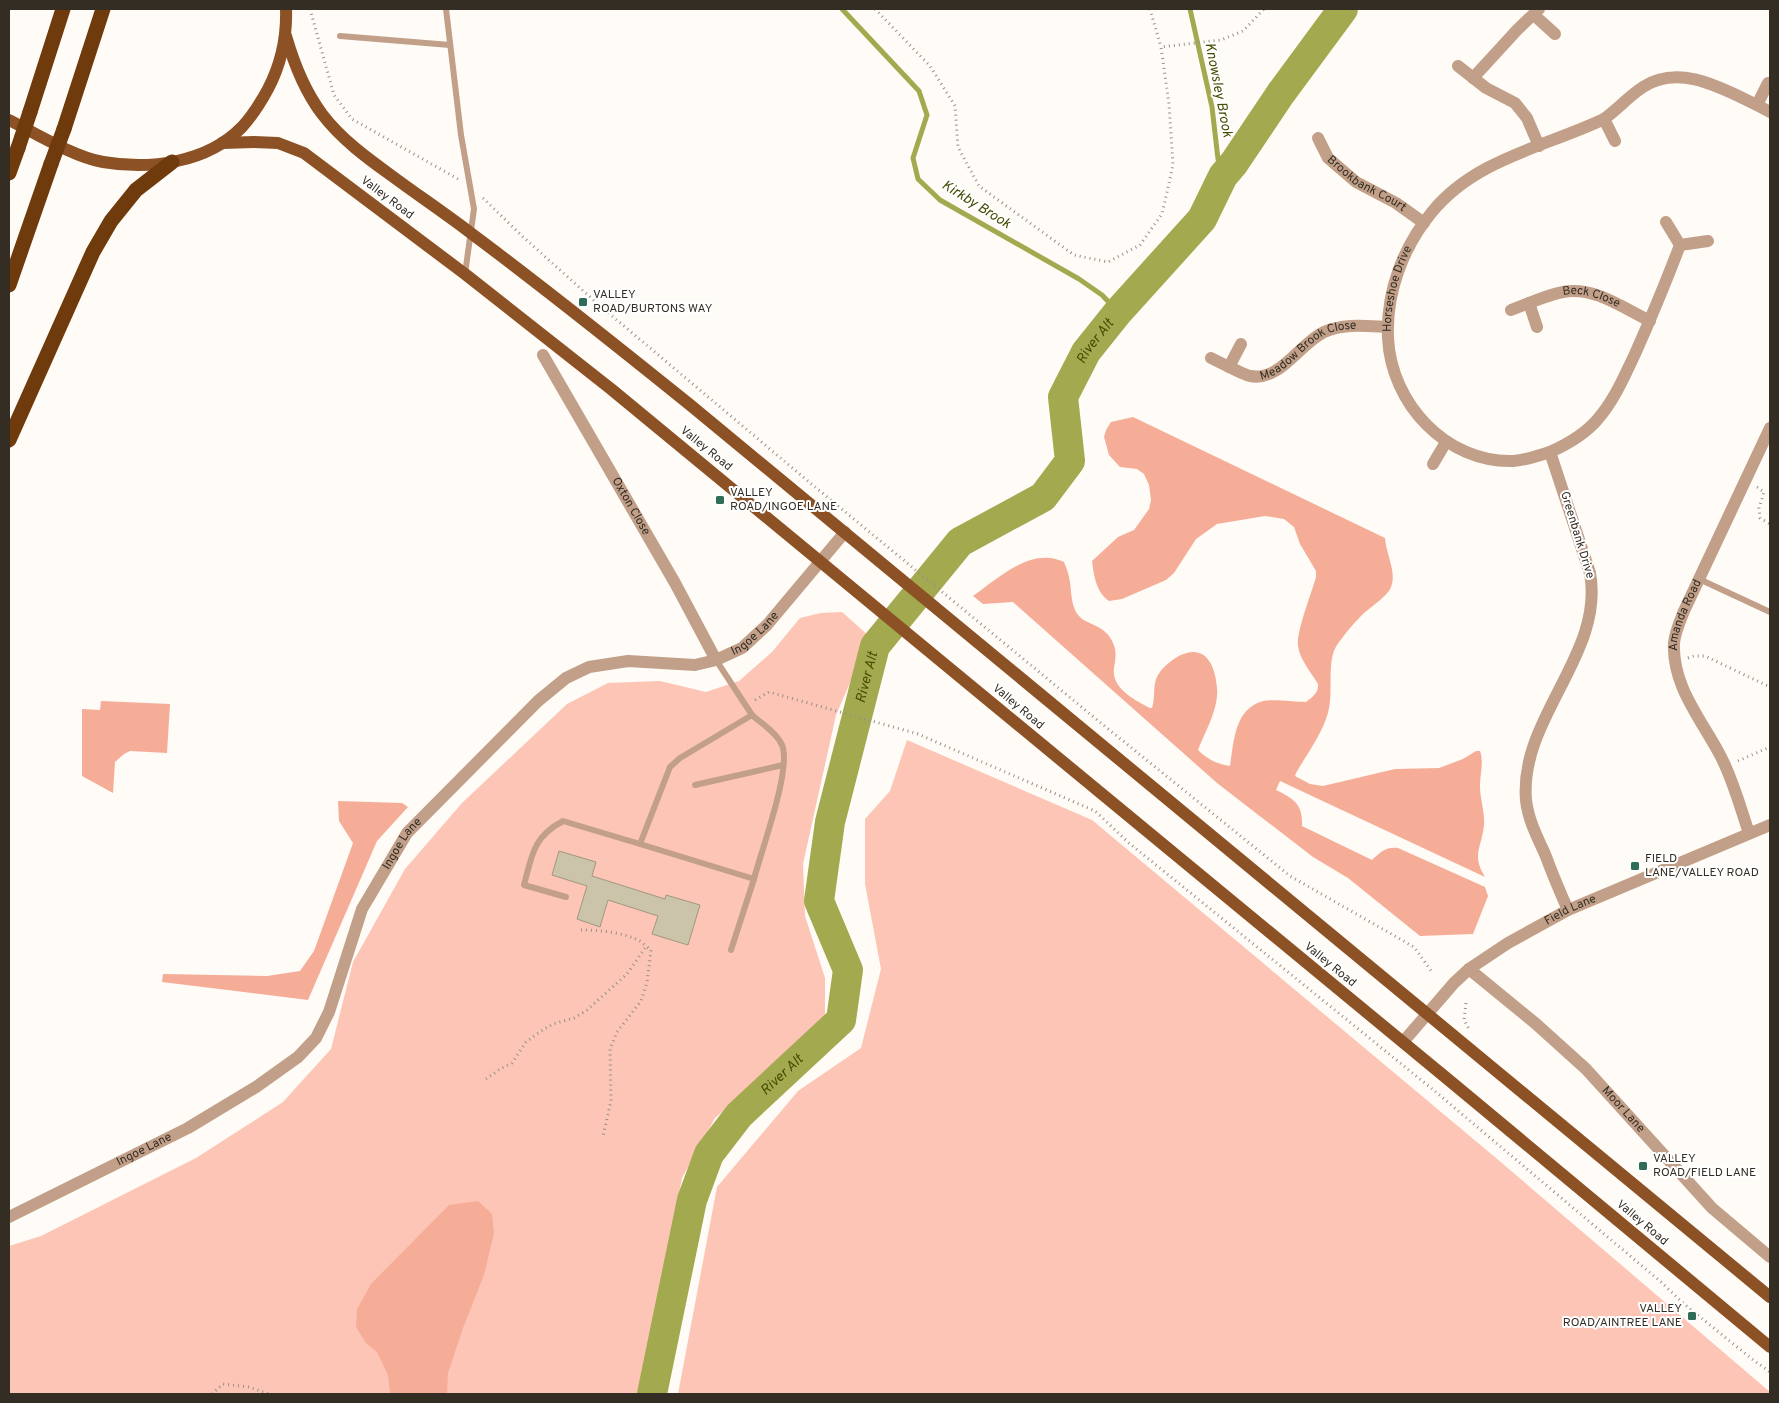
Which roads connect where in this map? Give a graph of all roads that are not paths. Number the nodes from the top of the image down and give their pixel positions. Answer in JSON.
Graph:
{"nodes":[{"id":1,"x":63,"y":9,"type":"edge"},
{"id":2,"x":103,"y":9,"type":"edge"},
{"id":3,"x":286,"y":9,"type":"edge"},
{"id":4,"x":446,"y":9,"type":"edge"},
{"id":5,"x":1537,"y":12,"type":"edge"},
{"id":6,"x":1555,"y":34,"type":"dead end"},
{"id":7,"x":286,"y":36,"type":"junction"},
{"id":8,"x":340,"y":36,"type":"dead end"},
{"id":9,"x":450,"y":45,"type":"junction"},
{"id":10,"x":1458,"y":66,"type":"dead end"},
{"id":11,"x":1473,"y":78,"type":"junction"},
{"id":12,"x":1768,"y":83,"type":"dead end"},
{"id":13,"x":1757,"y":105,"type":"junction"},
{"id":14,"x":1770,"y":112,"type":"edge"},
{"id":15,"x":1604,"y":118,"type":"junction"},
{"id":16,"x":9,"y":120,"type":"edge"},
{"id":17,"x":1318,"y":138,"type":"dead end"},
{"id":18,"x":1615,"y":141,"type":"dead end"},
{"id":19,"x":222,"y":144,"type":"junction"},
{"id":20,"x":1539,"y":146,"type":"junction"},
{"id":21,"x":172,"y":162,"type":"junction"},
{"id":22,"x":9,"y":173,"type":"edge"},
{"id":23,"x":1424,"y":222,"type":"junction"},
{"id":24,"x":1666,"y":222,"type":"dead end"},
{"id":25,"x":471,"y":233,"type":"junction"},
{"id":26,"x":1708,"y":240,"type":"dead end"},
{"id":27,"x":1680,"y":245,"type":"junction"},
{"id":28,"x":465,"y":274,"type":"junction"},
{"id":29,"x":9,"y":286,"type":"edge"},
{"id":30,"x":1529,"y":303,"type":"junction"},
{"id":31,"x":1511,"y":310,"type":"dead end"},
{"id":32,"x":1650,"y":321,"type":"junction"},
{"id":33,"x":1388,"y":327,"type":"junction"},
{"id":34,"x":1537,"y":327,"type":"dead end"},
{"id":35,"x":1241,"y":344,"type":"dead end"},
{"id":36,"x":543,"y":355,"type":"dead end"},
{"id":37,"x":1211,"y":358,"type":"dead end"},
{"id":38,"x":1229,"y":367,"type":"junction"},
{"id":39,"x":1770,"y":429,"type":"edge"},
{"id":40,"x":9,"y":440,"type":"edge"},
{"id":41,"x":1446,"y":442,"type":"junction"},
{"id":42,"x":1550,"y":452,"type":"junction"},
{"id":43,"x":1434,"y":464,"type":"dead end"},
{"id":44,"x":845,"y":532,"type":"junction"},
{"id":45,"x":822,"y":562,"type":"junction"},
{"id":46,"x":1699,"y":579,"type":"junction"},
{"id":47,"x":1770,"y":612,"type":"edge"},
{"id":48,"x":716,"y":660,"type":"junction"},
{"id":49,"x":752,"y":714,"type":"junction"},
{"id":50,"x":783,"y":765,"type":"junction"},
{"id":51,"x":695,"y":785,"type":"dead end"},
{"id":52,"x":1770,"y":825,"type":"edge"},
{"id":53,"x":1749,"y":833,"type":"junction"},
{"id":54,"x":640,"y":844,"type":"junction"},
{"id":55,"x":754,"y":879,"type":"junction"},
{"id":56,"x":566,"y":897,"type":"dead end"},
{"id":57,"x":1568,"y":910,"type":"junction"},
{"id":58,"x":731,"y":950,"type":"dead end"},
{"id":59,"x":1469,"y":969,"type":"junction"},
{"id":60,"x":1427,"y":1013,"type":"junction"},
{"id":61,"x":1403,"y":1042,"type":"junction"},
{"id":62,"x":9,"y":1217,"type":"edge"},
{"id":63,"x":1770,"y":1257,"type":"edge"},
{"id":64,"x":1770,"y":1297,"type":"edge"},
{"id":65,"x":1770,"y":1347,"type":"edge"}],
"edges":[{"from":1,"to":22,"type":"highway","bridge":true},
{"from":2,"to":29,"type":"highway","bridge":true},
{"from":3,"to":7,"type":"main road"},
{"from":4,"to":9,"type":"lane"},
{"from":5,"to":6,"type":"street"},
{"from":5,"to":11,"type":"street"},
{"from":7,"to":19,"type":"main road"},
{"from":7,"to":25,"type":"main road","name":"Valley Road"},
{"from":8,"to":9,"type":"lane"},
{"from":9,"to":25,"type":"lane"},
{"from":10,"to":11,"type":"street"},
{"from":11,"to":20,"type":"street"},
{"from":12,"to":13,"type":"street"},
{"from":13,"to":14,"type":"street","name":"Horseshoe Drive"},
{"from":13,"to":15,"type":"street","name":"Horseshoe Drive"},
{"from":15,"to":18,"type":"street"},
{"from":15,"to":20,"type":"street","name":"Horseshoe Drive"},
{"from":16,"to":21,"type":"main road"},
{"from":17,"to":23,"type":"street","name":"Brookbank Court"},
{"from":19,"to":21,"type":"main road"},
{"from":19,"to":28,"type":"main road","name":"Valley Road"},
{"from":20,"to":23,"type":"street","name":"Horseshoe Drive"},
{"from":21,"to":40,"type":"highway"},
{"from":23,"to":33,"type":"street","name":"Horseshoe Drive"},
{"from":24,"to":27,"type":"street"},
{"from":25,"to":28,"type":"lane"},
{"from":25,"to":44,"type":"main road","name":"Valley Road"},
{"from":26,"to":27,"type":"street"},
{"from":27,"to":32,"type":"street"},
{"from":28,"to":45,"type":"main road","name":"Valley Road"},
{"from":30,"to":31,"type":"street","name":"Beck Close"},
{"from":30,"to":32,"type":"street","name":"Beck Close"},
{"from":30,"to":34,"type":"street"},
{"from":32,"to":42,"type":"street"},
{"from":33,"to":38,"type":"street","name":"Meadow Brook Close"},
{"from":33,"to":41,"type":"street","name":"Horseshoe Drive"},
{"from":35,"to":38,"type":"street"},
{"from":36,"to":48,"type":"street","name":"Oxton Close"},
{"from":37,"to":38,"type":"street","name":"Meadow Brook Close"},
{"from":39,"to":46,"type":"street","name":"Amanda Road"},
{"from":41,"to":42,"type":"street","name":"Horseshoe Drive"},
{"from":41,"to":43,"type":"street"},
{"from":42,"to":57,"type":"street","name":"Greenbank Drive"},
{"from":44,"to":45,"type":"street","name":"Ingoe Lane"},
{"from":44,"to":60,"type":"main road","name":"Valley Road"},
{"from":45,"to":48,"type":"street","name":"Ingoe Lane"},
{"from":45,"to":61,"type":"main road","name":"Valley Road"},
{"from":46,"to":47,"type":"lane"},
{"from":46,"to":53,"type":"street","name":"Amanda Road"},
{"from":48,"to":49,"type":"lane"},
{"from":48,"to":62,"type":"street","name":"Ingoe Lane"},
{"from":49,"to":50,"type":"lane"},
{"from":49,"to":54,"type":"lane"},
{"from":50,"to":51,"type":"lane"},
{"from":50,"to":55,"type":"lane"},
{"from":52,"to":53,"type":"street","name":"Field Lane"},
{"from":53,"to":57,"type":"street","name":"Field Lane"},
{"from":54,"to":55,"type":"lane"},
{"from":54,"to":56,"type":"lane"},
{"from":55,"to":58,"type":"lane"},
{"from":57,"to":59,"type":"street","name":"Field Lane"},
{"from":59,"to":60,"type":"street","name":"Field Lane"},
{"from":59,"to":63,"type":"street","name":"Moor Lane"},
{"from":60,"to":61,"type":"street","name":"Field Lane"},
{"from":60,"to":64,"type":"main road","name":"Valley Road"},
{"from":61,"to":65,"type":"main road","name":"Valley Road"}]}
